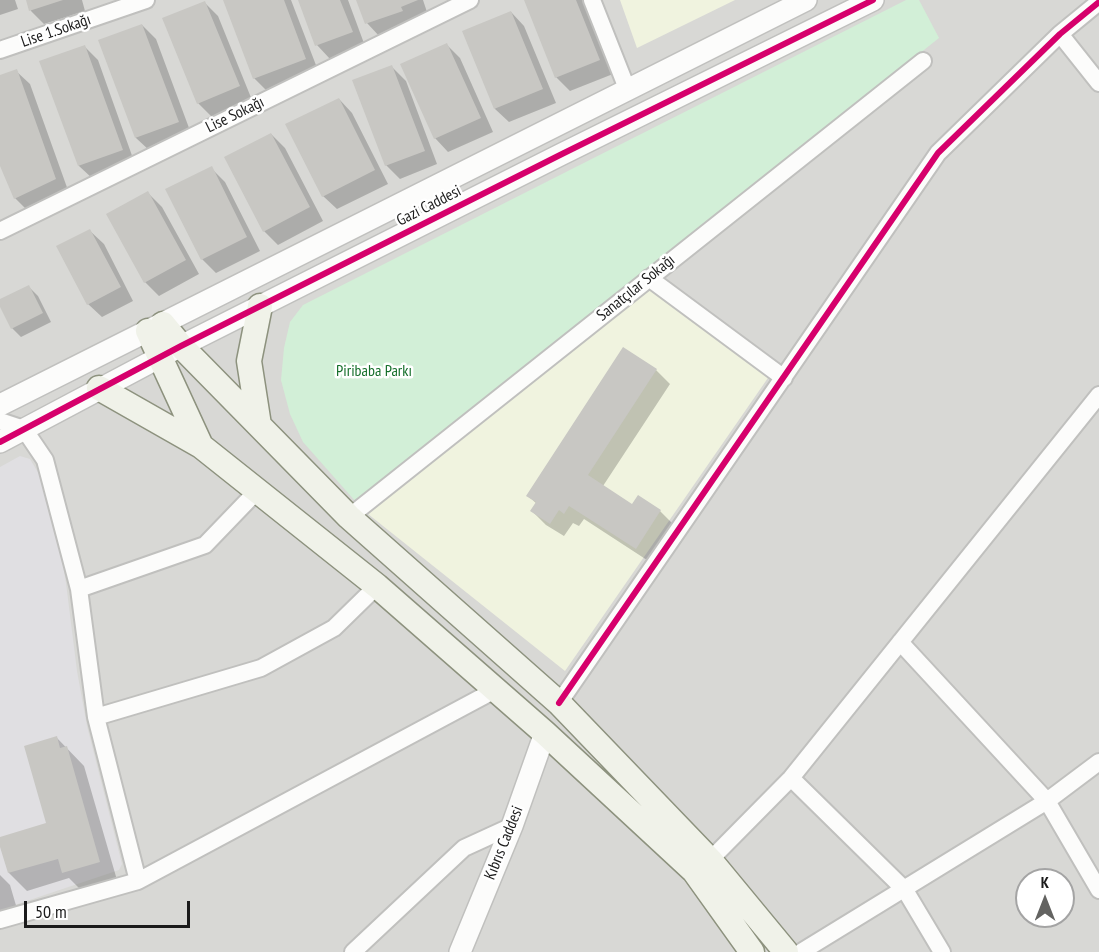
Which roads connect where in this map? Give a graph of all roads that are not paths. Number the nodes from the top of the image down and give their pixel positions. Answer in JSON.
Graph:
{"nodes":[{"id":1,"x":146,"y":0,"type":"edge"},
{"id":2,"x":470,"y":0,"type":"edge"},
{"id":3,"x":592,"y":0,"type":"edge"},
{"id":4,"x":806,"y":0,"type":"edge"},
{"id":5,"x":873,"y":0,"type":"edge"},
{"id":6,"x":1099,"y":2,"type":"edge"},
{"id":7,"x":1060,"y":34,"type":"junction"},
{"id":8,"x":0,"y":50,"type":"edge"},
{"id":9,"x":923,"y":61,"type":"dead end"},
{"id":10,"x":1099,"y":83,"type":"edge"},
{"id":11,"x":628,"y":91,"type":"junction"},
{"id":12,"x":0,"y":231,"type":"edge"},
{"id":13,"x":649,"y":278,"type":"junction"},
{"id":14,"x":260,"y":306,"type":"junction"},
{"id":15,"x":155,"y":328,"type":"junction"},
{"id":16,"x":171,"y":351,"type":"junction"},
{"id":17,"x":784,"y":378,"type":"junction"},
{"id":18,"x":99,"y":388,"type":"junction"},
{"id":19,"x":1099,"y":395,"type":"edge"},
{"id":20,"x":0,"y":405,"type":"edge"},
{"id":21,"x":0,"y":421,"type":"edge"},
{"id":22,"x":259,"y":425,"type":"junction"},
{"id":23,"x":24,"y":429,"type":"junction"},
{"id":24,"x":0,"y":442,"type":"edge"},
{"id":25,"x":201,"y":446,"type":"junction"},
{"id":26,"x":256,"y":492,"type":"junction"},
{"id":27,"x":350,"y":517,"type":"junction"},
{"id":28,"x":377,"y":586,"type":"junction"},
{"id":29,"x":79,"y":589,"type":"junction"},
{"id":30,"x":900,"y":642,"type":"junction"},
{"id":31,"x":495,"y":690,"type":"junction"},
{"id":32,"x":559,"y":703,"type":"junction"},
{"id":33,"x":96,"y":717,"type":"junction"},
{"id":34,"x":545,"y":733,"type":"junction"},
{"id":35,"x":1099,"y":762,"type":"edge"},
{"id":36,"x":791,"y":778,"type":"junction"},
{"id":37,"x":1047,"y":801,"type":"junction"},
{"id":38,"x":512,"y":826,"type":"junction"},
{"id":39,"x":710,"y":860,"type":"junction"},
{"id":40,"x":138,"y":881,"type":"junction"},
{"id":41,"x":905,"y":890,"type":"junction"},
{"id":42,"x":1099,"y":890,"type":"edge"},
{"id":43,"x":0,"y":920,"type":"edge"},
{"id":44,"x":353,"y":952,"type":"edge"},
{"id":45,"x":460,"y":952,"type":"edge"},
{"id":46,"x":752,"y":952,"type":"edge"},
{"id":47,"x":786,"y":952,"type":"edge"},
{"id":48,"x":801,"y":952,"type":"edge"},
{"id":49,"x":942,"y":952,"type":"edge"}],
"edges":[{"from":1,"to":8,"type":"street","name":"Lise 1.Sokağı"},
{"from":2,"to":12,"type":"street","name":"Lise Sokağı"},
{"from":3,"to":11,"type":"street"},
{"from":4,"to":11,"type":"street","name":"Gazi Caddesi"},
{"from":5,"to":14,"type":"street","name":"Gazi Caddesi"},
{"from":6,"to":7,"type":"street"},
{"from":7,"to":10,"type":"street"},
{"from":7,"to":17,"type":"street"},
{"from":9,"to":13,"type":"street","name":"Sanatçılar Sokağı"},
{"from":11,"to":15,"type":"street","name":"Gazi Caddesi"},
{"from":13,"to":17,"type":"street"},
{"from":13,"to":27,"type":"street","name":"Sanatçılar Sokağı"},
{"from":14,"to":16,"type":"street","name":"Gazi Caddesi"},
{"from":14,"to":22,"type":"main road"},
{"from":15,"to":16,"type":"main road"},
{"from":15,"to":20,"type":"street","name":"Gazi Caddesi"},
{"from":16,"to":18,"type":"street","name":"Gazi Caddesi"},
{"from":16,"to":22,"type":"main road"},
{"from":16,"to":25,"type":"main road"},
{"from":17,"to":32,"type":"street"},
{"from":18,"to":23,"type":"street","name":"Gazi Caddesi"},
{"from":18,"to":25,"type":"main road"},
{"from":19,"to":30,"type":"street"},
{"from":21,"to":23,"type":"street"},
{"from":22,"to":27,"type":"main road"},
{"from":23,"to":24,"type":"street","name":"Gazi Caddesi"},
{"from":23,"to":29,"type":"street"},
{"from":25,"to":26,"type":"main road"},
{"from":26,"to":28,"type":"main road"},
{"from":26,"to":29,"type":"street"},
{"from":27,"to":32,"type":"main road"},
{"from":28,"to":31,"type":"main road"},
{"from":28,"to":33,"type":"street"},
{"from":29,"to":33,"type":"street"},
{"from":30,"to":36,"type":"street"},
{"from":30,"to":37,"type":"street"},
{"from":31,"to":34,"type":"main road"},
{"from":31,"to":40,"type":"street"},
{"from":32,"to":39,"type":"main road"},
{"from":33,"to":40,"type":"street"},
{"from":34,"to":38,"type":"street","name":"Kıbrıs Caddesi"},
{"from":34,"to":46,"type":"main road"},
{"from":35,"to":37,"type":"street"},
{"from":36,"to":39,"type":"street"},
{"from":36,"to":41,"type":"street"},
{"from":37,"to":41,"type":"street"},
{"from":37,"to":42,"type":"street"},
{"from":38,"to":44,"type":"street"},
{"from":38,"to":45,"type":"street","name":"Kıbrıs Caddesi"},
{"from":39,"to":47,"type":"main road"},
{"from":40,"to":43,"type":"street"},
{"from":41,"to":48,"type":"street"},
{"from":41,"to":49,"type":"street"}]}
